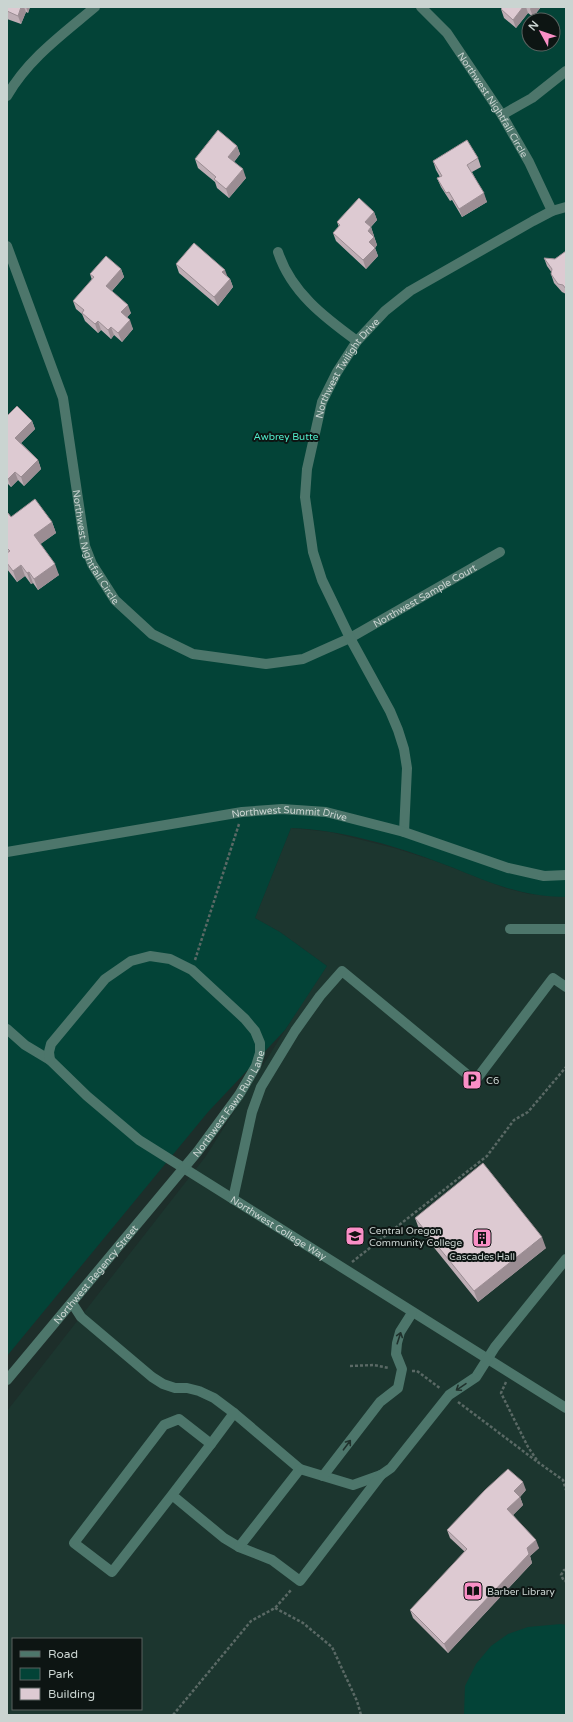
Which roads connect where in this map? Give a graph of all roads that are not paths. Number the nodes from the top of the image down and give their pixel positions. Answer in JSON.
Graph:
{"nodes":[{"id":1,"x":95,"y":7,"type":"edge"},
{"id":2,"x":421,"y":7,"type":"edge"},
{"id":3,"x":566,"y":72,"type":"edge"},
{"id":4,"x":7,"y":96,"type":"edge"},
{"id":5,"x":502,"y":115,"type":"junction"},
{"id":6,"x":566,"y":207,"type":"edge"},
{"id":7,"x":552,"y":211,"type":"junction"},
{"id":8,"x":7,"y":246,"type":"edge"},
{"id":9,"x":278,"y":252,"type":"dead end"},
{"id":10,"x":357,"y":341,"type":"junction"},
{"id":11,"x":500,"y":552,"type":"dead end"},
{"id":12,"x":350,"y":638,"type":"junction"},
{"id":13,"x":404,"y":832,"type":"junction"},
{"id":14,"x":7,"y":852,"type":"edge"},
{"id":15,"x":566,"y":875,"type":"edge"},
{"id":16,"x":510,"y":928,"type":"dead end"},
{"id":17,"x":566,"y":929,"type":"edge"},
{"id":18,"x":566,"y":987,"type":"edge"},
{"id":19,"x":7,"y":1029,"type":"edge"},
{"id":20,"x":50,"y":1060,"type":"junction"},
{"id":21,"x":184,"y":1169,"type":"junction"},
{"id":22,"x":233,"y":1199,"type":"junction"},
{"id":23,"x":566,"y":1259,"type":"edge"},
{"id":24,"x":72,"y":1303,"type":"junction"},
{"id":25,"x":412,"y":1313,"type":"junction"},
{"id":26,"x":487,"y":1359,"type":"junction"},
{"id":27,"x":7,"y":1380,"type":"edge"},
{"id":28,"x":566,"y":1408,"type":"edge"},
{"id":29,"x":234,"y":1413,"type":"junction"},
{"id":30,"x":211,"y":1444,"type":"junction"},
{"id":31,"x":300,"y":1469,"type":"junction"},
{"id":32,"x":381,"y":1475,"type":"junction"},
{"id":33,"x":323,"y":1476,"type":"junction"},
{"id":34,"x":172,"y":1495,"type":"junction"},
{"id":35,"x":239,"y":1547,"type":"junction"}],
"edges":[{"from":1,"to":4,"type":"street"},
{"from":2,"to":5,"type":"street","name":"Northwest Nightfall Circle"},
{"from":3,"to":5,"type":"street"},
{"from":5,"to":7,"type":"street","name":"Northwest Nightfall Circle"},
{"from":6,"to":7,"type":"street","name":"Northwest Twilight Drive"},
{"from":7,"to":10,"type":"street","name":"Northwest Twilight Drive"},
{"from":8,"to":12,"type":"street","name":"Northwest Nightfall Circle"},
{"from":9,"to":10,"type":"street"},
{"from":10,"to":12,"type":"street","name":"Northwest Twilight Drive"},
{"from":11,"to":12,"type":"street","name":"Northwest Sample Court"},
{"from":12,"to":13,"type":"street","name":"Northwest Twilight Drive"},
{"from":13,"to":14,"type":"street","name":"Northwest Summit Drive"},
{"from":13,"to":15,"type":"street","name":"Northwest Summit Drive"},
{"from":16,"to":17,"type":"street"},
{"from":18,"to":22,"type":"street"},
{"from":19,"to":20,"type":"street","name":"Northwest College Way"},
{"from":20,"to":21,"type":"street","name":"Northwest College Way"},
{"from":20,"to":21,"type":"street","name":"Northwest Fawn Run Lane"},
{"from":21,"to":22,"type":"street","name":"Northwest College Way"},
{"from":21,"to":24,"type":"street","name":"Northwest Regency Street"},
{"from":22,"to":25,"type":"street","name":"Northwest College Way"},
{"from":23,"to":26,"type":"street"},
{"from":24,"to":27,"type":"street","name":"Northwest Regency Street"},
{"from":24,"to":29,"type":"street"},
{"from":25,"to":26,"type":"street","name":"Northwest College Way"},
{"from":33,"to":25,"type":"street","one_way":true},
{"from":26,"to":28,"type":"street","name":"Northwest College Way"},
{"from":26,"to":32,"type":"street","one_way":true},
{"from":29,"to":30,"type":"street"},
{"from":29,"to":31,"type":"street"},
{"from":30,"to":34,"type":"street"},
{"from":30,"to":34,"type":"street"},
{"from":31,"to":33,"type":"street"},
{"from":31,"to":35,"type":"street"},
{"from":32,"to":33,"type":"street"},
{"from":32,"to":35,"type":"street"},
{"from":34,"to":35,"type":"street"}]}
